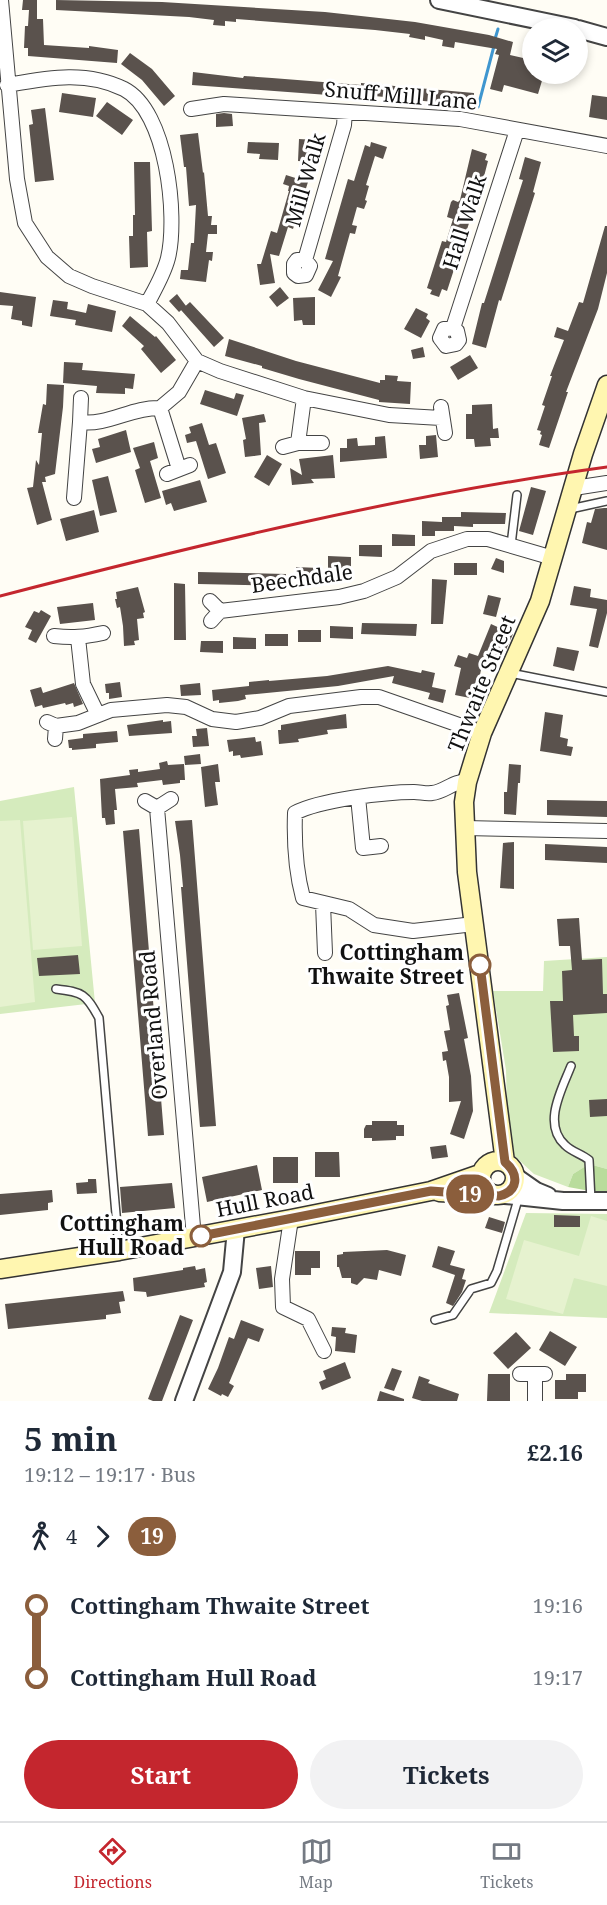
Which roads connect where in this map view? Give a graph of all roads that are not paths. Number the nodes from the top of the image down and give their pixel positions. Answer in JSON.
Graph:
{"nodes":[{"id":1,"x":1,"y":0,"type":"edge"},
{"id":2,"x":439,"y":0,"type":"edge"},
{"id":3,"x":446,"y":0,"type":"edge"},
{"id":4,"x":527,"y":18,"type":"edge"},
{"id":5,"x":588,"y":32,"type":"edge"},
{"id":6,"x":607,"y":37,"type":"edge"},
{"id":7,"x":7,"y":85,"type":"junction"},
{"id":8,"x":191,"y":109,"type":"dead end"},
{"id":9,"x":345,"y":112,"type":"junction"},
{"id":10,"x":517,"y":130,"type":"junction"},
{"id":11,"x":607,"y":146,"type":"edge"},
{"id":12,"x":305,"y":260,"type":"dead end"},
{"id":13,"x":147,"y":304,"type":"junction"},
{"id":14,"x":453,"y":328,"type":"dead end"},
{"id":15,"x":197,"y":361,"type":"junction"},
{"id":16,"x":607,"y":385,"type":"edge"},
{"id":17,"x":81,"y":398,"type":"dead end"},
{"id":18,"x":304,"y":398,"type":"junction"},
{"id":19,"x":160,"y":408,"type":"junction"},
{"id":20,"x":80,"y":422,"type":"junction"},
{"id":21,"x":445,"y":433,"type":"dead end"},
{"id":22,"x":322,"y":442,"type":"dead end"},
{"id":23,"x":298,"y":443,"type":"junction"},
{"id":24,"x":282,"y":447,"type":"dead end"},
{"id":25,"x":179,"y":469,"type":"dead end"},
{"id":26,"x":607,"y":483,"type":"edge"},
{"id":27,"x":574,"y":488,"type":"junction"},
{"id":28,"x":517,"y":495,"type":"dead end"},
{"id":29,"x":73,"y":499,"type":"dead end"},
{"id":30,"x":607,"y":501,"type":"edge"},
{"id":31,"x":568,"y":509,"type":"junction"},
{"id":32,"x":511,"y":544,"type":"junction"},
{"id":33,"x":553,"y":558,"type":"junction"},
{"id":34,"x":214,"y":611,"type":"dead end"},
{"id":35,"x":103,"y":633,"type":"dead end"},
{"id":36,"x":54,"y":636,"type":"dead end"},
{"id":37,"x":78,"y":638,"type":"junction"},
{"id":38,"x":508,"y":673,"type":"junction"},
{"id":39,"x":607,"y":692,"type":"edge"},
{"id":40,"x":98,"y":715,"type":"junction"},
{"id":41,"x":53,"y":729,"type":"dead end"},
{"id":42,"x":482,"y":733,"type":"junction"},
{"id":43,"x":467,"y":782,"type":"junction"},
{"id":44,"x":358,"y":797,"type":"junction"},
{"id":45,"x":171,"y":799,"type":"dead end"},
{"id":46,"x":465,"y":828,"type":"junction"},
{"id":47,"x":607,"y":831,"type":"edge"},
{"id":48,"x":381,"y":846,"type":"dead end"},
{"id":49,"x":323,"y":904,"type":"junction"},
{"id":50,"x":474,"y":924,"type":"junction"},
{"id":51,"x":323,"y":952,"type":"dead end"},
{"id":52,"x":56,"y":988,"type":"dead end"},
{"id":53,"x":571,"y":1066,"type":"dead end"},
{"id":54,"x":497,"y":1169,"type":"junction"},
{"id":55,"x":431,"y":1191,"type":"junction"},
{"id":56,"x":506,"y":1195,"type":"junction"},
{"id":57,"x":562,"y":1201,"type":"junction"},
{"id":58,"x":599,"y":1201,"type":"edge"},
{"id":59,"x":291,"y":1219,"type":"junction"},
{"id":60,"x":236,"y":1229,"type":"junction"},
{"id":61,"x":194,"y":1238,"type":"junction"},
{"id":62,"x":119,"y":1251,"type":"junction"},
{"id":63,"x":0,"y":1269,"type":"edge"},
{"id":64,"x":435,"y":1320,"type":"dead end"},
{"id":65,"x":326,"y":1355,"type":"dead end"},
{"id":66,"x":520,"y":1374,"type":"dead end"},
{"id":67,"x":184,"y":1401,"type":"edge"},
{"id":68,"x":535,"y":1401,"type":"edge"}],
"edges":[{"from":1,"to":7,"type":"street"},
{"from":2,"to":3,"type":"street"},
{"from":3,"to":4,"type":"street"},
{"from":5,"to":6,"type":"street"},
{"from":7,"to":13,"type":"street"},
{"from":7,"to":13,"type":"street"},
{"from":8,"to":9,"type":"street","name":"Snuff Mill Lane"},
{"from":9,"to":10,"type":"street","name":"Snuff Mill Lane"},
{"from":9,"to":12,"type":"street","name":"Mill Walk"},
{"from":10,"to":11,"type":"street","name":"Snuff Mill Lane"},
{"from":10,"to":14,"type":"street","name":"Hall Walk"},
{"from":13,"to":15,"type":"street"},
{"from":15,"to":18,"type":"street"},
{"from":15,"to":19,"type":"street"},
{"from":16,"to":27,"type":"main road","name":"Thwaite Street"},
{"from":17,"to":20,"type":"street"},
{"from":18,"to":21,"type":"street"},
{"from":18,"to":23,"type":"street"},
{"from":19,"to":20,"type":"street"},
{"from":19,"to":25,"type":"street"},
{"from":20,"to":29,"type":"street"},
{"from":22,"to":23,"type":"street"},
{"from":23,"to":24,"type":"street"},
{"from":26,"to":27,"type":"street"},
{"from":27,"to":31,"type":"main road","name":"Thwaite Street"},
{"from":28,"to":32,"type":"lane"},
{"from":30,"to":31,"type":"lane"},
{"from":31,"to":33,"type":"main road","name":"Thwaite Street"},
{"from":32,"to":33,"type":"street","name":"Beechdale"},
{"from":32,"to":34,"type":"street","name":"Beechdale"},
{"from":33,"to":38,"type":"main road","name":"Thwaite Street"},
{"from":35,"to":37,"type":"street"},
{"from":36,"to":37,"type":"street"},
{"from":37,"to":40,"type":"street"},
{"from":38,"to":39,"type":"lane"},
{"from":38,"to":42,"type":"main road","name":"Thwaite Street"},
{"from":40,"to":41,"type":"street"},
{"from":40,"to":42,"type":"street"},
{"from":42,"to":43,"type":"main road","name":"Thwaite Street"},
{"from":43,"to":44,"type":"street"},
{"from":43,"to":46,"type":"main road","name":"Thwaite Street"},
{"from":44,"to":48,"type":"street"},
{"from":44,"to":49,"type":"street"},
{"from":45,"to":61,"type":"street","name":"Overland Road"},
{"from":46,"to":47,"type":"street"},
{"from":46,"to":50,"type":"main road","name":"Thwaite Street"},
{"from":49,"to":50,"type":"street"},
{"from":49,"to":51,"type":"street"},
{"from":50,"to":54,"type":"main road","name":"Thwaite Street"},
{"from":52,"to":62,"type":"lane"},
{"from":53,"to":58,"type":"lane"},
{"from":54,"to":55,"type":"main road","name":"Hull Road"},
{"from":54,"to":56,"type":"main road"},
{"from":54,"to":56,"type":"main road"},
{"from":54,"to":57,"type":"street"},
{"from":55,"to":56,"type":"main road","name":"Hull Road"},
{"from":55,"to":59,"type":"main road","name":"Hull Road"},
{"from":56,"to":57,"type":"street"},
{"from":56,"to":64,"type":"lane"},
{"from":57,"to":58,"type":"street"},
{"from":59,"to":60,"type":"main road","name":"Hull Road"},
{"from":59,"to":65,"type":"street"},
{"from":60,"to":61,"type":"main road","name":"Hull Road"},
{"from":60,"to":67,"type":"street"},
{"from":61,"to":62,"type":"main road","name":"Hull Road"},
{"from":62,"to":63,"type":"main road","name":"Hull Road"},
{"from":66,"to":68,"type":"street"}]}
